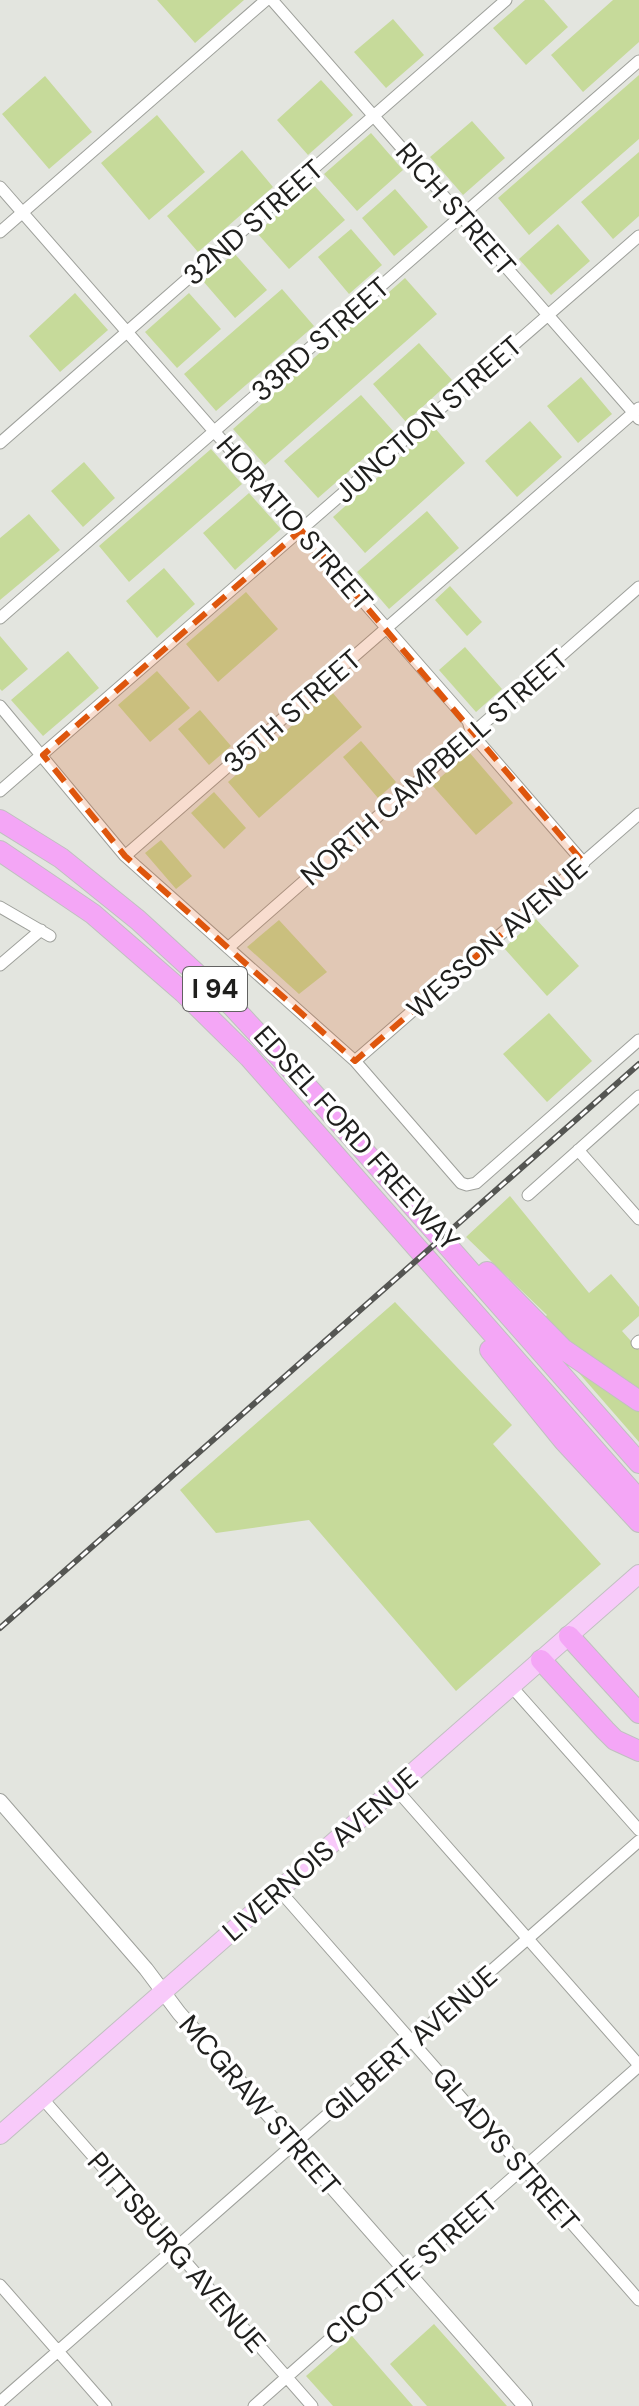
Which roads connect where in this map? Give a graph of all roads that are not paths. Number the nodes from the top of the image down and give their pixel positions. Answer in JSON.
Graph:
{"nodes":[{"id":1,"x":266,"y":0,"type":"edge"},
{"id":2,"x":272,"y":0,"type":"edge"},
{"id":3,"x":506,"y":0,"type":"edge"},
{"id":4,"x":639,"y":61,"type":"edge"},
{"id":5,"x":374,"y":116,"type":"junction"},
{"id":6,"x":0,"y":187,"type":"edge"},
{"id":7,"x":23,"y":212,"type":"junction"},
{"id":8,"x":461,"y":216,"type":"junction"},
{"id":9,"x":0,"y":232,"type":"edge"},
{"id":10,"x":639,"y":236,"type":"edge"},
{"id":11,"x":548,"y":315,"type":"junction"},
{"id":12,"x":127,"y":332,"type":"junction"},
{"id":13,"x":637,"y":413,"type":"edge"},
{"id":14,"x":214,"y":431,"type":"junction"},
{"id":15,"x":0,"y":443,"type":"edge"},
{"id":16,"x":301,"y":530,"type":"junction"},
{"id":17,"x":639,"y":587,"type":"edge"},
{"id":18,"x":0,"y":618,"type":"edge"},
{"id":19,"x":387,"y":628,"type":"junction"},
{"id":20,"x":0,"y":706,"type":"edge"},
{"id":21,"x":472,"y":734,"type":"junction"},
{"id":22,"x":43,"y":755,"type":"junction"},
{"id":23,"x":2,"y":790,"type":"edge"},
{"id":24,"x":639,"y":814,"type":"edge"},
{"id":25,"x":0,"y":820,"type":"edge"},
{"id":26,"x":0,"y":851,"type":"edge"},
{"id":27,"x":125,"y":856,"type":"junction"},
{"id":28,"x":584,"y":863,"type":"junction"},
{"id":29,"x":0,"y":907,"type":"edge"},
{"id":30,"x":228,"y":948,"type":"junction"},
{"id":31,"x":0,"y":965,"type":"edge"},
{"id":32,"x":639,"y":1040,"type":"edge"},
{"id":33,"x":355,"y":1061,"type":"junction"},
{"id":34,"x":639,"y":1096,"type":"edge"},
{"id":35,"x":578,"y":1150,"type":"junction"},
{"id":36,"x":399,"y":1189,"type":"junction"},
{"id":37,"x":528,"y":1195,"type":"dead end"},
{"id":38,"x":639,"y":1219,"type":"edge"},
{"id":39,"x":405,"y":1234,"type":"junction"},
{"id":40,"x":639,"y":1401,"type":"edge"},
{"id":41,"x":639,"y":1463,"type":"edge"},
{"id":42,"x":639,"y":1500,"type":"edge"},
{"id":43,"x":639,"y":1522,"type":"edge"},
{"id":44,"x":639,"y":1574,"type":"edge"},
{"id":45,"x":569,"y":1636,"type":"junction"},
{"id":46,"x":541,"y":1660,"type":"junction"},
{"id":47,"x":511,"y":1686,"type":"junction"},
{"id":48,"x":639,"y":1713,"type":"edge"},
{"id":49,"x":639,"y":1751,"type":"edge"},
{"id":50,"x":395,"y":1788,"type":"junction"},
{"id":51,"x":0,"y":1801,"type":"edge"},
{"id":52,"x":639,"y":1830,"type":"edge"},
{"id":53,"x":639,"y":1841,"type":"edge"},
{"id":54,"x":279,"y":1890,"type":"junction"},
{"id":55,"x":528,"y":1939,"type":"junction"},
{"id":56,"x":164,"y":1991,"type":"junction"},
{"id":57,"x":411,"y":2041,"type":"junction"},
{"id":58,"x":639,"y":2066,"type":"edge"},
{"id":59,"x":42,"y":2098,"type":"junction"},
{"id":60,"x":0,"y":2135,"type":"edge"},
{"id":61,"x":294,"y":2145,"type":"junction"},
{"id":62,"x":523,"y":2169,"type":"junction"},
{"id":63,"x":174,"y":2249,"type":"junction"},
{"id":64,"x":407,"y":2272,"type":"junction"},
{"id":65,"x":0,"y":2285,"type":"edge"},
{"id":66,"x":639,"y":2300,"type":"edge"},
{"id":67,"x":58,"y":2351,"type":"junction"},
{"id":68,"x":287,"y":2377,"type":"junction"},
{"id":69,"x":0,"y":2402,"type":"edge"},
{"id":70,"x":106,"y":2406,"type":"edge"},
{"id":71,"x":254,"y":2406,"type":"edge"},
{"id":72,"x":312,"y":2406,"type":"edge"},
{"id":73,"x":525,"y":2406,"type":"edge"}],
"edges":[{"from":1,"to":7,"type":"street"},
{"from":2,"to":5,"type":"street","name":"RICH STREET"},
{"from":3,"to":5,"type":"street","name":"32ND STREET"},
{"from":4,"to":8,"type":"street","name":"33RD STREET"},
{"from":5,"to":8,"type":"street","name":"RICH STREET"},
{"from":5,"to":12,"type":"street","name":"32ND STREET"},
{"from":6,"to":7,"type":"street","name":"HORATIO STREET"},
{"from":7,"to":9,"type":"street"},
{"from":7,"to":12,"type":"street","name":"HORATIO STREET"},
{"from":8,"to":11,"type":"street","name":"RICH STREET"},
{"from":8,"to":14,"type":"street","name":"33RD STREET"},
{"from":10,"to":11,"type":"street","name":"JUNCTION STREET"},
{"from":11,"to":13,"type":"street","name":"RICH STREET"},
{"from":11,"to":16,"type":"street","name":"JUNCTION STREET"},
{"from":12,"to":14,"type":"street","name":"HORATIO STREET"},
{"from":12,"to":15,"type":"street","name":"32ND STREET"},
{"from":13,"to":19,"type":"street","name":"35TH STREET"},
{"from":14,"to":16,"type":"street","name":"HORATIO STREET"},
{"from":14,"to":18,"type":"street","name":"33RD STREET"},
{"from":16,"to":19,"type":"street","name":"HORATIO STREET"},
{"from":16,"to":22,"type":"street","name":"JUNCTION STREET"},
{"from":17,"to":21,"type":"street","name":"NORTH CAMPBELL STREET"},
{"from":19,"to":21,"type":"street","name":"HORATIO STREET"},
{"from":19,"to":27,"type":"street","name":"35TH STREET"},
{"from":20,"to":22,"type":"street"},
{"from":21,"to":28,"type":"street","name":"HORATIO STREET"},
{"from":21,"to":30,"type":"street","name":"NORTH CAMPBELL STREET"},
{"from":22,"to":23,"type":"street","name":"JUNCTION STREET"},
{"from":22,"to":27,"type":"street"},
{"from":24,"to":28,"type":"street","name":"WESSON AVENUE"},
{"from":25,"to":36,"type":"highway","name":"EDSEL FORD FREEWAY","number":"I 94"},
{"from":26,"to":39,"type":"highway","name":"EDSEL FORD FREEWAY","number":"I 94"},
{"from":27,"to":30,"type":"street"},
{"from":28,"to":33,"type":"street","name":"WESSON AVENUE"},
{"from":29,"to":31,"type":"street"},
{"from":30,"to":33,"type":"street"},
{"from":32,"to":33,"type":"street"},
{"from":34,"to":35,"type":"street"},
{"from":35,"to":37,"type":"street"},
{"from":35,"to":38,"type":"street"},
{"from":36,"to":40,"type":"highway"},
{"from":36,"to":41,"type":"highway","name":"EDSEL FORD FREEWAY","number":"I 94"},
{"from":39,"to":42,"type":"highway","name":"EDSEL FORD FREEWAY","number":"I 94"},
{"from":39,"to":43,"type":"highway"},
{"from":44,"to":45,"type":"main road","name":"LIVERNOIS AVENUE"},
{"from":45,"to":46,"type":"main road","name":"LIVERNOIS AVENUE"},
{"from":45,"to":48,"type":"highway"},
{"from":46,"to":47,"type":"main road","name":"LIVERNOIS AVENUE"},
{"from":46,"to":49,"type":"highway"},
{"from":47,"to":50,"type":"main road","name":"LIVERNOIS AVENUE"},
{"from":47,"to":52,"type":"street"},
{"from":50,"to":54,"type":"main road","name":"LIVERNOIS AVENUE"},
{"from":50,"to":55,"type":"street"},
{"from":51,"to":56,"type":"street","name":"MCGRAW STREET"},
{"from":53,"to":55,"type":"street","name":"GILBERT AVENUE"},
{"from":54,"to":56,"type":"main road","name":"LIVERNOIS AVENUE"},
{"from":54,"to":57,"type":"street","name":"GLADYS STREET"},
{"from":55,"to":57,"type":"street","name":"GILBERT AVENUE"},
{"from":55,"to":58,"type":"street"},
{"from":56,"to":59,"type":"main road","name":"LIVERNOIS AVENUE"},
{"from":56,"to":61,"type":"street","name":"MCGRAW STREET"},
{"from":57,"to":61,"type":"street","name":"GILBERT AVENUE"},
{"from":57,"to":62,"type":"street","name":"GLADYS STREET"},
{"from":58,"to":62,"type":"street","name":"CICOTTE STREET"},
{"from":59,"to":60,"type":"main road","name":"LIVERNOIS AVENUE"},
{"from":59,"to":63,"type":"street","name":"PITTSBURG AVENUE"},
{"from":61,"to":63,"type":"street","name":"GILBERT AVENUE"},
{"from":61,"to":64,"type":"street","name":"MCGRAW STREET"},
{"from":62,"to":64,"type":"street","name":"CICOTTE STREET"},
{"from":62,"to":66,"type":"street","name":"GLADYS STREET"},
{"from":63,"to":67,"type":"street","name":"GILBERT AVENUE"},
{"from":63,"to":68,"type":"street","name":"PITTSBURG AVENUE"},
{"from":64,"to":68,"type":"street","name":"CICOTTE STREET"},
{"from":64,"to":73,"type":"street","name":"MCGRAW STREET"},
{"from":65,"to":67,"type":"street"},
{"from":67,"to":69,"type":"street","name":"GILBERT AVENUE"},
{"from":67,"to":70,"type":"street"},
{"from":68,"to":71,"type":"street","name":"CICOTTE STREET"},
{"from":68,"to":72,"type":"street","name":"PITTSBURG AVENUE"}]}
